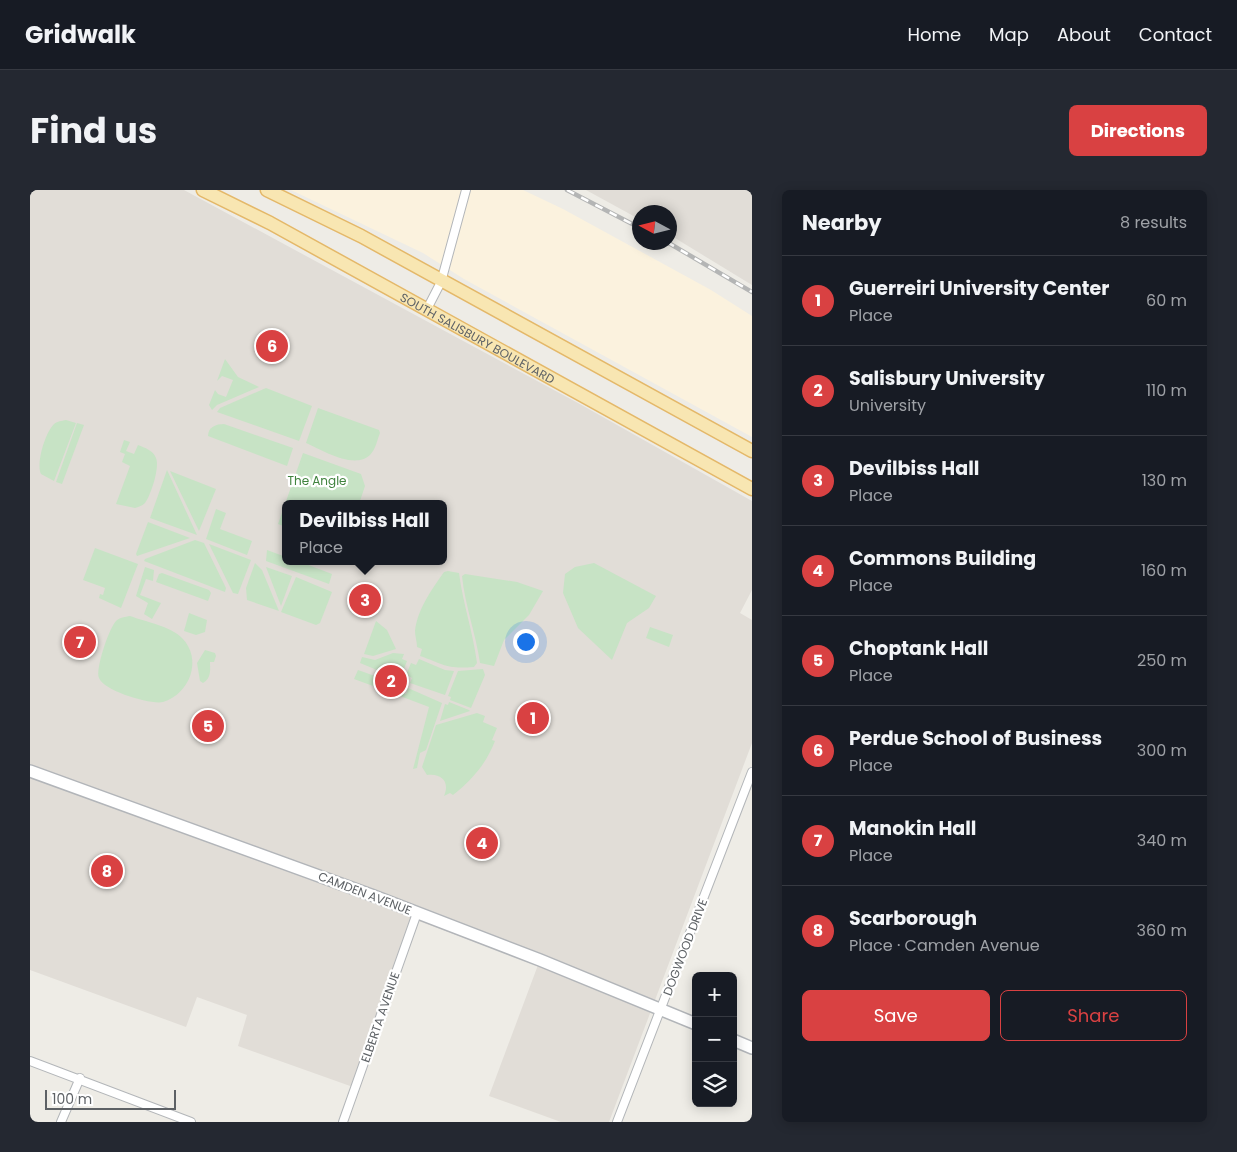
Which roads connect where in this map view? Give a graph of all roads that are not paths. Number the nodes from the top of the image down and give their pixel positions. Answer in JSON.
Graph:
{"nodes":[{"id":1,"x":203,"y":190,"type":"edge"},
{"id":2,"x":267,"y":190,"type":"edge"},
{"id":3,"x":466,"y":190,"type":"edge"},
{"id":4,"x":441,"y":282,"type":"junction"},
{"id":5,"x":427,"y":309,"type":"junction"},
{"id":6,"x":752,"y":451,"type":"edge"},
{"id":7,"x":752,"y":489,"type":"edge"},
{"id":8,"x":30,"y":771,"type":"edge"},
{"id":9,"x":752,"y":772,"type":"edge"},
{"id":10,"x":417,"y":913,"type":"junction"},
{"id":11,"x":660,"y":1010,"type":"junction"},
{"id":12,"x":692,"y":1022,"type":"edge"},
{"id":13,"x":737,"y":1042,"type":"edge"},
{"id":14,"x":752,"y":1048,"type":"edge"},
{"id":15,"x":30,"y":1061,"type":"edge"},
{"id":16,"x":80,"y":1078,"type":"junction"},
{"id":17,"x":61,"y":1122,"type":"edge"},
{"id":18,"x":191,"y":1122,"type":"edge"},
{"id":19,"x":343,"y":1122,"type":"edge"},
{"id":20,"x":617,"y":1122,"type":"edge"}],
"edges":[{"from":1,"to":5,"type":"main road","name":"SOUTH SALISBURY BOULEVARD"},
{"from":2,"to":4,"type":"main road"},
{"from":3,"to":4,"type":"street"},
{"from":4,"to":5,"type":"street"},
{"from":4,"to":6,"type":"main road"},
{"from":5,"to":7,"type":"main road","name":"SOUTH SALISBURY BOULEVARD"},
{"from":8,"to":10,"type":"street","name":"CAMDEN AVENUE"},
{"from":9,"to":11,"type":"street","name":"DOGWOOD DRIVE"},
{"from":10,"to":11,"type":"street","name":"CAMDEN AVENUE"},
{"from":10,"to":19,"type":"street","name":"ELBERTA AVENUE"},
{"from":11,"to":12,"type":"street","name":"CAMDEN AVENUE"},
{"from":11,"to":20,"type":"street","name":"DOGWOOD DRIVE"},
{"from":13,"to":14,"type":"street"},
{"from":15,"to":16,"type":"street"},
{"from":16,"to":17,"type":"street"},
{"from":16,"to":18,"type":"street"}]}
